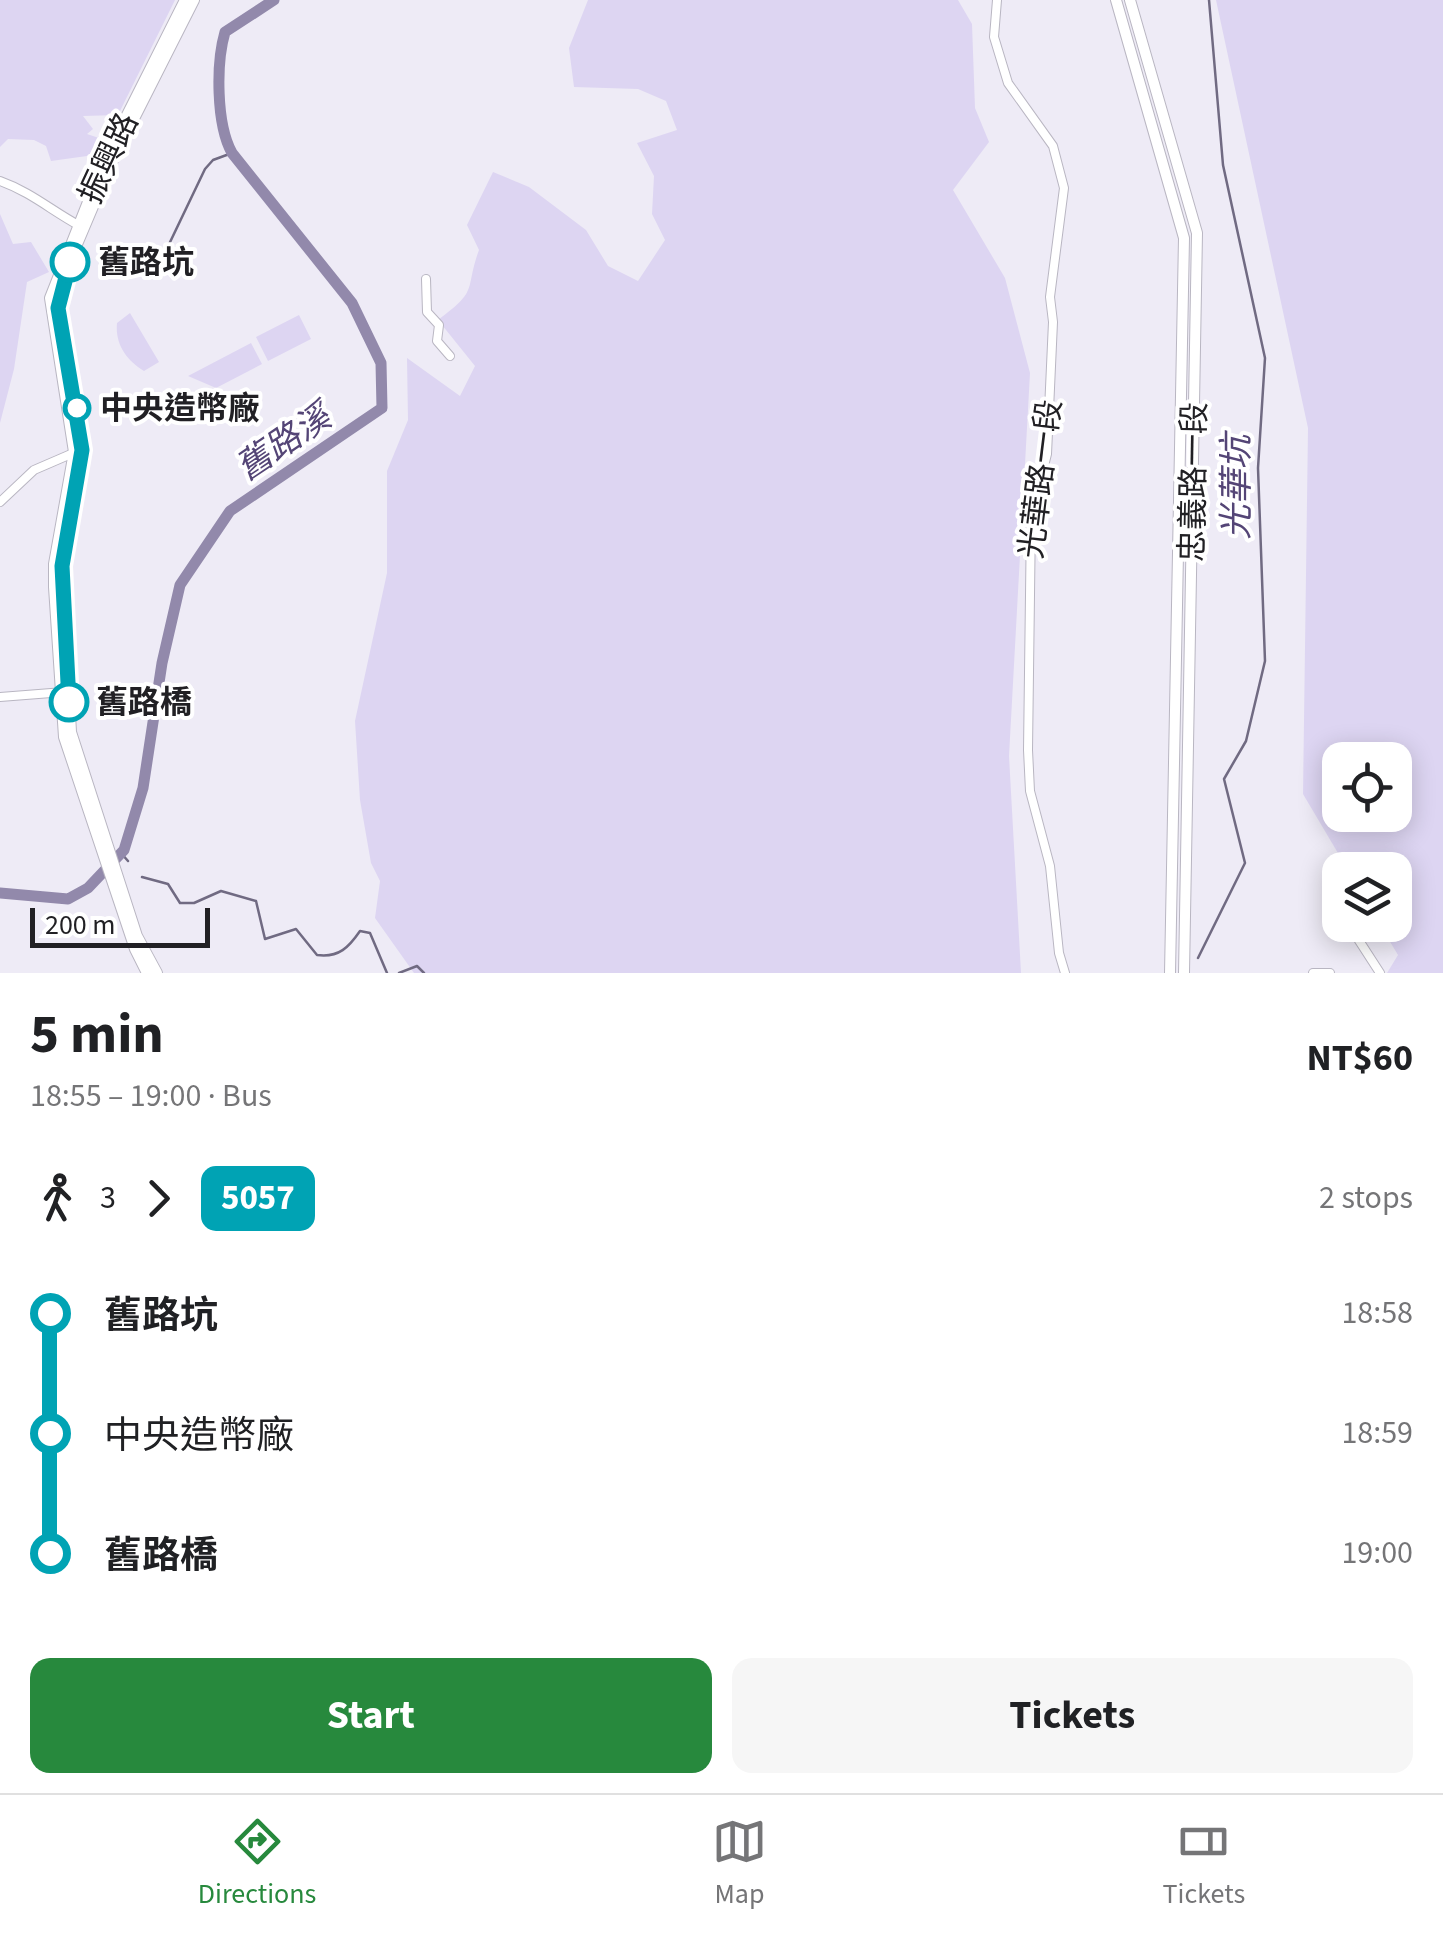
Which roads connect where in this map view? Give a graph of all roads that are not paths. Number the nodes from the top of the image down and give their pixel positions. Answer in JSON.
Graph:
{"nodes":[{"id":1,"x":185,"y":0,"type":"edge"},
{"id":2,"x":194,"y":0,"type":"edge"},
{"id":3,"x":997,"y":0,"type":"edge"},
{"id":4,"x":1116,"y":0,"type":"edge"},
{"id":5,"x":1130,"y":0,"type":"edge"},
{"id":6,"x":1160,"y":90,"type":"junction"},
{"id":7,"x":1142,"y":96,"type":"junction"},
{"id":8,"x":0,"y":180,"type":"edge"},
{"id":9,"x":81,"y":226,"type":"junction"},
{"id":10,"x":426,"y":278,"type":"dead end"},
{"id":11,"x":450,"y":356,"type":"dead end"},
{"id":12,"x":78,"y":451,"type":"junction"},
{"id":13,"x":0,"y":502,"type":"edge"},
{"id":14,"x":1185,"y":558,"type":"junction"},
{"id":15,"x":64,"y":692,"type":"junction"},
{"id":16,"x":0,"y":698,"type":"edge"},
{"id":17,"x":1171,"y":790,"type":"junction"},
{"id":18,"x":1191,"y":790,"type":"junction"},
{"id":19,"x":114,"y":874,"type":"junction"},
{"id":20,"x":1360,"y":942,"type":"edge"},
{"id":21,"x":147,"y":973,"type":"edge"},
{"id":22,"x":157,"y":973,"type":"edge"},
{"id":23,"x":1066,"y":973,"type":"edge"},
{"id":24,"x":1170,"y":973,"type":"edge"},
{"id":25,"x":1184,"y":973,"type":"edge"},
{"id":26,"x":1313,"y":973,"type":"edge"},
{"id":27,"x":1330,"y":973,"type":"edge"},
{"id":28,"x":1380,"y":973,"type":"edge"}],
"edges":[{"from":1,"to":9,"type":"main road","name":"振興路"},
{"from":2,"to":9,"type":"main road","name":"振興路"},
{"from":3,"to":23,"type":"street","name":"光華路一段"},
{"from":4,"to":7,"type":"main road","name":"忠義路一段"},
{"from":5,"to":6,"type":"main road","name":"忠義路一段"},
{"from":6,"to":7,"type":"main road"},
{"from":6,"to":14,"type":"main road","name":"忠義路一段"},
{"from":7,"to":14,"type":"main road","name":"忠義路一段"},
{"from":8,"to":9,"type":"street"},
{"from":9,"to":12,"type":"main road","name":"振興路"},
{"from":10,"to":11,"type":"street"},
{"from":12,"to":13,"type":"street"},
{"from":12,"to":15,"type":"main road","name":"振興路"},
{"from":14,"to":17,"type":"main road","name":"忠義路一段"},
{"from":14,"to":18,"type":"main road","name":"忠義路一段"},
{"from":15,"to":16,"type":"street"},
{"from":15,"to":19,"type":"main road","name":"振興路"},
{"from":17,"to":18,"type":"main road"},
{"from":17,"to":24,"type":"main road","name":"忠義路一段"},
{"from":18,"to":25,"type":"main road","name":"忠義路一段"},
{"from":19,"to":21,"type":"main road"},
{"from":19,"to":22,"type":"main road"},
{"from":20,"to":28,"type":"street"},
{"from":26,"to":27,"type":"street"}]}
